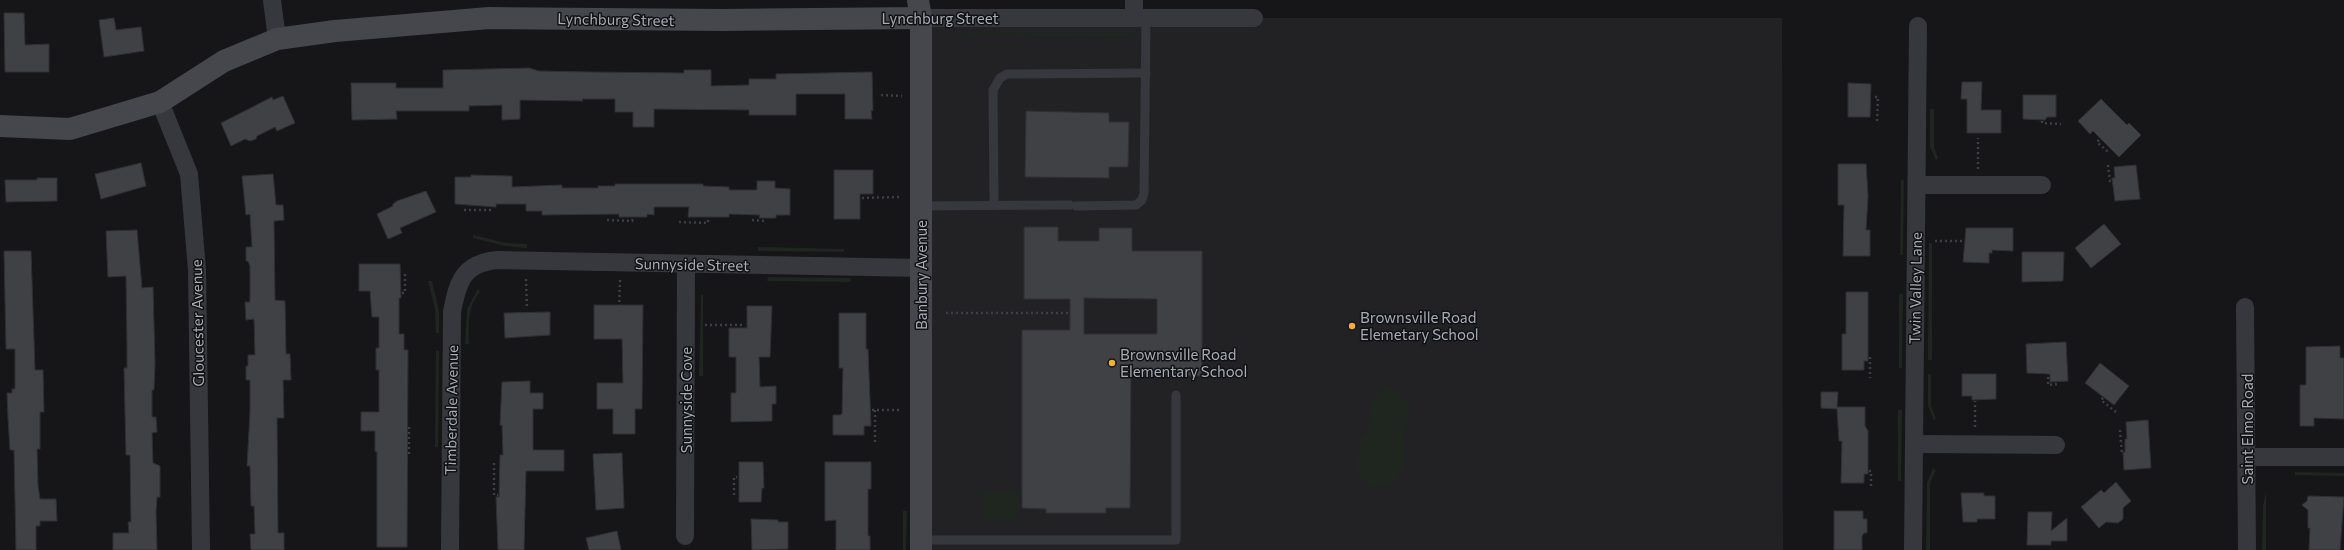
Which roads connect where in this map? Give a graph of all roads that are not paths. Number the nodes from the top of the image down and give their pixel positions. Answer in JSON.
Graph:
{"nodes":[{"id":1,"x":272,"y":0,"type":"edge"},
{"id":2,"x":920,"y":9,"type":"edge"},
{"id":3,"x":1138,"y":12,"type":"edge"},
{"id":4,"x":1254,"y":18,"type":"dead end"},
{"id":5,"x":1918,"y":26,"type":"dead end"},
{"id":6,"x":277,"y":39,"type":"junction"},
{"id":7,"x":1146,"y":73,"type":"junction"},
{"id":8,"x":160,"y":102,"type":"junction"},
{"id":9,"x":0,"y":126,"type":"edge"},
{"id":10,"x":1917,"y":185,"type":"junction"},
{"id":11,"x":2042,"y":185,"type":"dead end"},
{"id":12,"x":912,"y":201,"type":"junction"},
{"id":13,"x":994,"y":205,"type":"junction"},
{"id":14,"x":686,"y":264,"type":"junction"},
{"id":15,"x":921,"y":268,"type":"junction"},
{"id":16,"x":466,"y":272,"type":"joint"},
{"id":17,"x":2245,"y":307,"type":"dead end"},
{"id":18,"x":1176,"y":395,"type":"dead end"},
{"id":19,"x":1914,"y":444,"type":"junction"},
{"id":20,"x":2056,"y":445,"type":"dead end"},
{"id":21,"x":2248,"y":457,"type":"junction"},
{"id":22,"x":2344,"y":457,"type":"edge"},
{"id":23,"x":685,"y":536,"type":"dead end"},
{"id":24,"x":921,"y":545,"type":"edge"},
{"id":25,"x":201,"y":550,"type":"edge"},
{"id":26,"x":450,"y":550,"type":"edge"},
{"id":27,"x":1913,"y":550,"type":"edge"},
{"id":28,"x":2247,"y":550,"type":"edge"}],
"edges":[{"from":1,"to":6,"type":"street"},
{"from":2,"to":3,"type":"street","name":"Lynchburg Street"},
{"from":2,"to":6,"type":"street","name":"Lynchburg Street"},
{"from":2,"to":12,"type":"street","name":"Banbury Avenue"},
{"from":3,"to":4,"type":"street","name":"Lynchburg Street"},
{"from":3,"to":7,"type":"lane"},
{"from":5,"to":10,"type":"street","name":"Twin Valley Lane"},
{"from":6,"to":8,"type":"street","name":"Lynchburg Street"},
{"from":7,"to":13,"type":"lane"},
{"from":7,"to":13,"type":"lane"},
{"from":8,"to":9,"type":"street","name":"Lynchburg Street"},
{"from":8,"to":25,"type":"street","name":"Gloucester Avenue"},
{"from":10,"to":11,"type":"street"},
{"from":10,"to":19,"type":"street","name":"Twin Valley Lane"},
{"from":12,"to":13,"type":"lane"},
{"from":12,"to":15,"type":"street","name":"Banbury Avenue"},
{"from":14,"to":15,"type":"street","name":"Sunnyside Street"},
{"from":14,"to":16,"type":"street","name":"Sunnyside Street"},
{"from":14,"to":23,"type":"street","name":"Sunnyside Cove"},
{"from":15,"to":24,"type":"street","name":"Banbury Avenue"},
{"from":16,"to":26,"type":"street","name":"Timberdale Avenue"},
{"from":17,"to":21,"type":"street","name":"Saint Elmo Road"},
{"from":18,"to":24,"type":"lane"},
{"from":19,"to":20,"type":"street"},
{"from":19,"to":27,"type":"street","name":"Twin Valley Lane"},
{"from":21,"to":22,"type":"street"},
{"from":21,"to":28,"type":"street","name":"Saint Elmo Road"}]}
